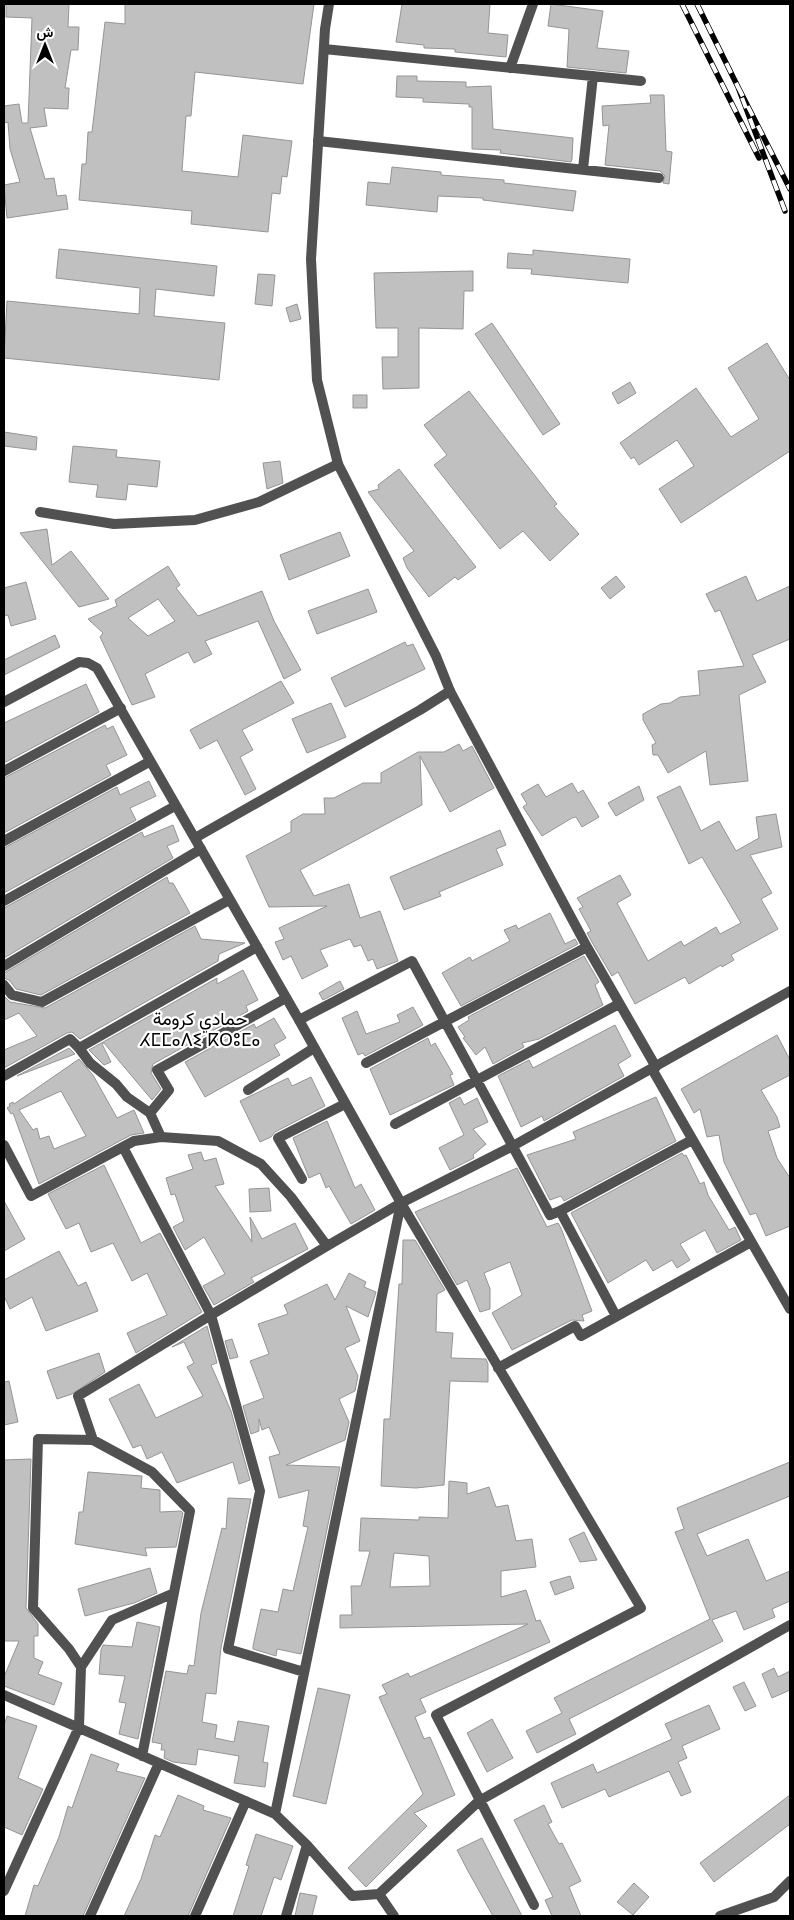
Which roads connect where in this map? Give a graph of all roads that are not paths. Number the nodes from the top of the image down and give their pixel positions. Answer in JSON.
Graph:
{"nodes":[{"id":1,"x":329,"y":4,"type":"edge"},
{"id":2,"x":533,"y":4,"type":"edge"},
{"id":3,"x":324,"y":49,"type":"junction"},
{"id":4,"x":510,"y":68,"type":"junction"},
{"id":5,"x":593,"y":76,"type":"junction"},
{"id":6,"x":641,"y":81,"type":"dead end"},
{"id":7,"x":318,"y":141,"type":"junction"},
{"id":8,"x":583,"y":169,"type":"junction"},
{"id":9,"x":660,"y":178,"type":"dead end"},
{"id":10,"x":338,"y":464,"type":"junction"},
{"id":11,"x":40,"y":512,"type":"dead end"},
{"id":12,"x":450,"y":690,"type":"junction"},
{"id":13,"x":4,"y":702,"type":"edge"},
{"id":14,"x":120,"y":708,"type":"junction"},
{"id":15,"x":149,"y":762,"type":"junction"},
{"id":16,"x":4,"y":771,"type":"edge"},
{"id":17,"x":176,"y":806,"type":"junction"},
{"id":18,"x":194,"y":838,"type":"junction"},
{"id":19,"x":4,"y":841,"type":"edge"},
{"id":20,"x":201,"y":849,"type":"junction"},
{"id":21,"x":229,"y":900,"type":"junction"},
{"id":22,"x":4,"y":901,"type":"edge"},
{"id":23,"x":257,"y":947,"type":"junction"},
{"id":24,"x":586,"y":947,"type":"junction"},
{"id":25,"x":4,"y":966,"type":"edge"},
{"id":26,"x":4,"y":985,"type":"edge"},
{"id":27,"x":790,"y":991,"type":"edge"},
{"id":28,"x":286,"y":998,"type":"junction"},
{"id":29,"x":619,"y":1004,"type":"junction"},
{"id":30,"x":299,"y":1020,"type":"junction"},
{"id":31,"x":445,"y":1022,"type":"junction"},
{"id":32,"x":79,"y":1048,"type":"junction"},
{"id":33,"x":314,"y":1048,"type":"junction"},
{"id":34,"x":366,"y":1063,"type":"dead end"},
{"id":35,"x":654,"y":1068,"type":"junction"},
{"id":36,"x":4,"y":1076,"type":"edge"},
{"id":37,"x":477,"y":1080,"type":"junction"},
{"id":38,"x":248,"y":1090,"type":"dead end"},
{"id":39,"x":345,"y":1104,"type":"junction"},
{"id":40,"x":150,"y":1113,"type":"junction"},
{"id":41,"x":395,"y":1124,"type":"dead end"},
{"id":42,"x":161,"y":1137,"type":"junction"},
{"id":43,"x":692,"y":1140,"type":"junction"},
{"id":44,"x":4,"y":1145,"type":"edge"},
{"id":45,"x":123,"y":1147,"type":"junction"},
{"id":46,"x":511,"y":1147,"type":"junction"},
{"id":47,"x":302,"y":1179,"type":"dead end"},
{"id":48,"x":400,"y":1203,"type":"junction"},
{"id":49,"x":560,"y":1211,"type":"junction"},
{"id":50,"x":751,"y":1242,"type":"junction"},
{"id":51,"x":327,"y":1246,"type":"junction"},
{"id":52,"x":790,"y":1309,"type":"edge"},
{"id":53,"x":211,"y":1315,"type":"junction"},
{"id":54,"x":616,"y":1316,"type":"junction"},
{"id":55,"x":498,"y":1368,"type":"junction"},
{"id":56,"x":92,"y":1440,"type":"junction"},
{"id":57,"x":174,"y":1593,"type":"junction"},
{"id":58,"x":790,"y":1625,"type":"edge"},
{"id":59,"x":81,"y":1667,"type":"junction"},
{"id":60,"x":304,"y":1672,"type":"junction"},
{"id":61,"x":4,"y":1695,"type":"edge"},
{"id":62,"x":78,"y":1727,"type":"junction"},
{"id":63,"x":142,"y":1756,"type":"junction"},
{"id":64,"x":159,"y":1763,"type":"junction"},
{"id":65,"x":246,"y":1801,"type":"junction"},
{"id":66,"x":479,"y":1801,"type":"junction"},
{"id":67,"x":275,"y":1814,"type":"junction"},
{"id":68,"x":307,"y":1845,"type":"junction"},
{"id":69,"x":790,"y":1880,"type":"edge"},
{"id":70,"x":4,"y":1891,"type":"edge"},
{"id":71,"x":380,"y":1894,"type":"junction"},
{"id":72,"x":534,"y":1905,"type":"dead end"},
{"id":73,"x":90,"y":1916,"type":"edge"},
{"id":74,"x":195,"y":1916,"type":"edge"},
{"id":75,"x":286,"y":1916,"type":"edge"},
{"id":76,"x":394,"y":1916,"type":"edge"},
{"id":77,"x":720,"y":1916,"type":"edge"}],
"edges":[{"from":1,"to":3,"type":"street"},
{"from":2,"to":4,"type":"street"},
{"from":3,"to":4,"type":"street"},
{"from":3,"to":7,"type":"street"},
{"from":4,"to":5,"type":"street"},
{"from":5,"to":6,"type":"street"},
{"from":5,"to":8,"type":"street"},
{"from":7,"to":8,"type":"street"},
{"from":7,"to":10,"type":"street"},
{"from":8,"to":9,"type":"street"},
{"from":10,"to":11,"type":"street"},
{"from":10,"to":12,"type":"street"},
{"from":12,"to":18,"type":"street"},
{"from":12,"to":24,"type":"street"},
{"from":13,"to":14,"type":"street"},
{"from":14,"to":15,"type":"street"},
{"from":14,"to":16,"type":"street"},
{"from":15,"to":17,"type":"street"},
{"from":15,"to":19,"type":"street"},
{"from":17,"to":18,"type":"street"},
{"from":17,"to":22,"type":"street"},
{"from":18,"to":20,"type":"street"},
{"from":20,"to":21,"type":"street"},
{"from":20,"to":25,"type":"street"},
{"from":21,"to":23,"type":"street"},
{"from":21,"to":26,"type":"street"},
{"from":23,"to":28,"type":"street"},
{"from":23,"to":32,"type":"street"},
{"from":24,"to":29,"type":"street"},
{"from":24,"to":31,"type":"street"},
{"from":27,"to":35,"type":"street"},
{"from":28,"to":30,"type":"street"},
{"from":28,"to":40,"type":"street"},
{"from":29,"to":35,"type":"street"},
{"from":29,"to":37,"type":"street"},
{"from":30,"to":31,"type":"street"},
{"from":30,"to":33,"type":"street"},
{"from":31,"to":34,"type":"street"},
{"from":31,"to":37,"type":"street"},
{"from":32,"to":36,"type":"street"},
{"from":32,"to":40,"type":"street"},
{"from":33,"to":38,"type":"street"},
{"from":33,"to":39,"type":"street"},
{"from":35,"to":43,"type":"street"},
{"from":35,"to":46,"type":"street"},
{"from":37,"to":41,"type":"street"},
{"from":37,"to":46,"type":"street"},
{"from":39,"to":47,"type":"street"},
{"from":39,"to":48,"type":"street"},
{"from":40,"to":42,"type":"street"},
{"from":42,"to":45,"type":"street"},
{"from":42,"to":51,"type":"street"},
{"from":43,"to":49,"type":"street"},
{"from":43,"to":50,"type":"street"},
{"from":44,"to":45,"type":"street"},
{"from":45,"to":53,"type":"street"},
{"from":46,"to":48,"type":"street"},
{"from":46,"to":49,"type":"street"},
{"from":48,"to":51,"type":"street"},
{"from":48,"to":55,"type":"street"},
{"from":48,"to":60,"type":"street"},
{"from":49,"to":54,"type":"street"},
{"from":50,"to":52,"type":"street"},
{"from":50,"to":54,"type":"street"},
{"from":51,"to":53,"type":"street"},
{"from":53,"to":56,"type":"street"},
{"from":53,"to":60,"type":"street"},
{"from":54,"to":55,"type":"street"},
{"from":55,"to":66,"type":"street"},
{"from":56,"to":57,"type":"street"},
{"from":56,"to":59,"type":"street"},
{"from":57,"to":59,"type":"street"},
{"from":57,"to":63,"type":"street"},
{"from":58,"to":66,"type":"street"},
{"from":59,"to":62,"type":"street"},
{"from":60,"to":67,"type":"street"},
{"from":61,"to":62,"type":"street"},
{"from":62,"to":63,"type":"street"},
{"from":62,"to":70,"type":"street"},
{"from":63,"to":64,"type":"street"},
{"from":64,"to":65,"type":"street"},
{"from":64,"to":73,"type":"street"},
{"from":65,"to":67,"type":"street"},
{"from":65,"to":74,"type":"street"},
{"from":66,"to":71,"type":"street"},
{"from":66,"to":72,"type":"street"},
{"from":67,"to":68,"type":"street"},
{"from":68,"to":71,"type":"street"},
{"from":68,"to":75,"type":"street"},
{"from":69,"to":77,"type":"street"},
{"from":71,"to":76,"type":"street"}]}
